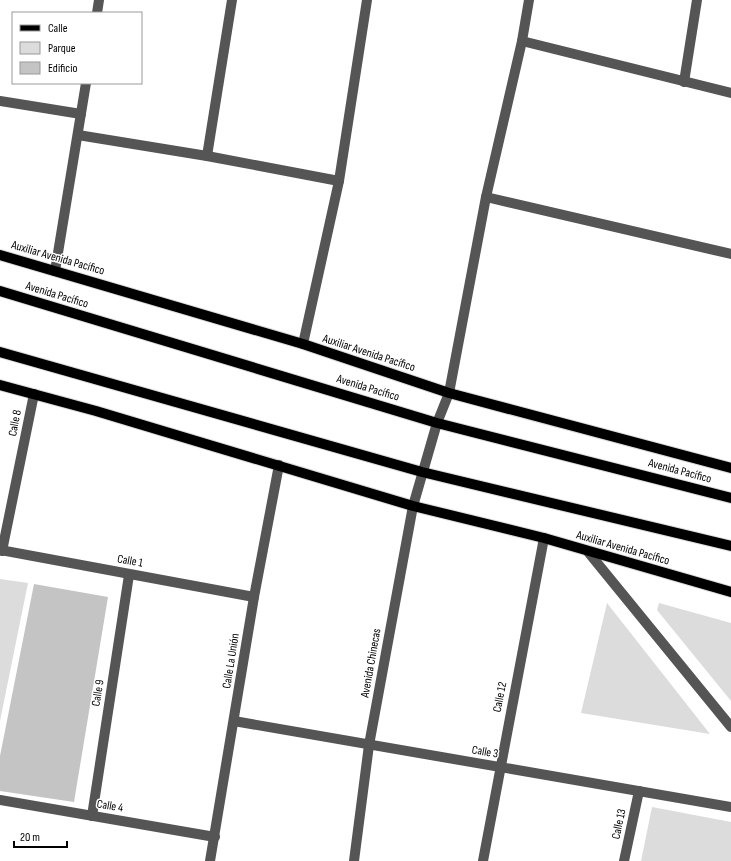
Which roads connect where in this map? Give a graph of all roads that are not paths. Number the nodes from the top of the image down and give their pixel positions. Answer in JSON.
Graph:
{"nodes":[{"id":1,"x":99,"y":0,"type":"edge"},
{"id":2,"x":232,"y":0,"type":"edge"},
{"id":3,"x":367,"y":0,"type":"edge"},
{"id":4,"x":529,"y":0,"type":"edge"},
{"id":5,"x":697,"y":0,"type":"edge"},
{"id":6,"x":97,"y":12,"type":"edge"},
{"id":7,"x":522,"y":41,"type":"junction"},
{"id":8,"x":684,"y":82,"type":"junction"},
{"id":9,"x":86,"y":84,"type":"edge"},
{"id":10,"x":731,"y":93,"type":"edge"},
{"id":11,"x":0,"y":101,"type":"edge"},
{"id":12,"x":81,"y":114,"type":"junction"},
{"id":13,"x":78,"y":135,"type":"junction"},
{"id":14,"x":207,"y":156,"type":"junction"},
{"id":15,"x":339,"y":181,"type":"junction"},
{"id":16,"x":486,"y":197,"type":"junction"},
{"id":17,"x":731,"y":254,"type":"edge"},
{"id":18,"x":0,"y":255,"type":"edge"},
{"id":19,"x":55,"y":271,"type":"junction"},
{"id":20,"x":0,"y":291,"type":"edge"},
{"id":21,"x":303,"y":344,"type":"junction"},
{"id":22,"x":0,"y":352,"type":"edge"},
{"id":23,"x":0,"y":385,"type":"edge"},
{"id":24,"x":449,"y":393,"type":"junction"},
{"id":25,"x":34,"y":394,"type":"junction"},
{"id":26,"x":437,"y":423,"type":"junction"},
{"id":27,"x":279,"y":465,"type":"junction"},
{"id":28,"x":731,"y":468,"type":"edge"},
{"id":29,"x":422,"y":472,"type":"junction"},
{"id":30,"x":731,"y":498,"type":"edge"},
{"id":31,"x":413,"y":506,"type":"junction"},
{"id":32,"x":544,"y":538,"type":"junction"},
{"id":33,"x":729,"y":548,"type":"edge"},
{"id":34,"x":1,"y":551,"type":"edge"},
{"id":35,"x":589,"y":552,"type":"junction"},
{"id":36,"x":129,"y":575,"type":"junction"},
{"id":37,"x":731,"y":592,"type":"edge"},
{"id":38,"x":254,"y":597,"type":"junction"},
{"id":39,"x":234,"y":721,"type":"junction"},
{"id":40,"x":731,"y":727,"type":"edge"},
{"id":41,"x":369,"y":745,"type":"junction"},
{"id":42,"x":500,"y":768,"type":"junction"},
{"id":43,"x":639,"y":791,"type":"junction"},
{"id":44,"x":0,"y":800,"type":"edge"},
{"id":45,"x":731,"y":808,"type":"edge"},
{"id":46,"x":92,"y":816,"type":"junction"},
{"id":47,"x":215,"y":838,"type":"junction"},
{"id":48,"x":210,"y":861,"type":"edge"},
{"id":49,"x":354,"y":861,"type":"edge"},
{"id":50,"x":483,"y":861,"type":"edge"},
{"id":51,"x":624,"y":861,"type":"edge"}],
"edges":[{"from":1,"to":6,"type":"street"},
{"from":2,"to":14,"type":"street"},
{"from":3,"to":15,"type":"street"},
{"from":4,"to":7,"type":"street"},
{"from":5,"to":8,"type":"street"},
{"from":7,"to":8,"type":"street"},
{"from":7,"to":16,"type":"street"},
{"from":8,"to":10,"type":"street"},
{"from":9,"to":12,"type":"street"},
{"from":11,"to":12,"type":"street"},
{"from":12,"to":13,"type":"street"},
{"from":13,"to":14,"type":"street"},
{"from":13,"to":19,"type":"street"},
{"from":14,"to":15,"type":"street"},
{"from":15,"to":21,"type":"street"},
{"from":16,"to":17,"type":"street"},
{"from":16,"to":24,"type":"street"},
{"from":18,"to":19,"type":"main road","name":"Auxiliar Avenida Pacífico"},
{"from":19,"to":21,"type":"main road","name":"Auxiliar Avenida Pacífico"},
{"from":20,"to":26,"type":"main road","name":"Avenida Pacífico"},
{"from":21,"to":24,"type":"main road","name":"Auxiliar Avenida Pacífico"},
{"from":22,"to":29,"type":"main road"},
{"from":23,"to":25,"type":"main road","name":"Auxiliar Avenida Pacífico"},
{"from":24,"to":26,"type":"street"},
{"from":24,"to":28,"type":"main road","name":"Auxiliar Avenida Pacífico"},
{"from":25,"to":27,"type":"main road","name":"Auxiliar Avenida Pacífico"},
{"from":25,"to":34,"type":"street","name":"Calle 8"},
{"from":26,"to":29,"type":"street","name":"Avenida Chinecas"},
{"from":26,"to":30,"type":"main road","name":"Avenida Pacífico"},
{"from":27,"to":31,"type":"main road","name":"Auxiliar Avenida Pacífico"},
{"from":27,"to":38,"type":"street","name":"Calle La Unión"},
{"from":29,"to":31,"type":"street","name":"Avenida Chinecas"},
{"from":29,"to":33,"type":"main road"},
{"from":31,"to":32,"type":"main road","name":"Auxiliar Avenida Pacífico"},
{"from":31,"to":41,"type":"street","name":"Avenida Chinecas"},
{"from":32,"to":35,"type":"main road","name":"Auxiliar Avenida Pacífico"},
{"from":32,"to":42,"type":"street","name":"Calle 12"},
{"from":34,"to":36,"type":"street","name":"Calle 1"},
{"from":35,"to":37,"type":"main road","name":"Auxiliar Avenida Pacífico"},
{"from":35,"to":40,"type":"street"},
{"from":36,"to":38,"type":"street","name":"Calle 1"},
{"from":36,"to":46,"type":"street","name":"Calle 9"},
{"from":38,"to":39,"type":"street","name":"Calle La Unión"},
{"from":39,"to":41,"type":"street","name":"Calle 3"},
{"from":39,"to":47,"type":"street","name":"Calle La Unión"},
{"from":41,"to":42,"type":"street","name":"Calle 3"},
{"from":41,"to":49,"type":"street","name":"Avenida Chinecas"},
{"from":42,"to":43,"type":"street","name":"Calle 3"},
{"from":42,"to":50,"type":"street","name":"Calle 12"},
{"from":43,"to":45,"type":"street","name":"Calle 3"},
{"from":43,"to":51,"type":"street","name":"Calle 13"},
{"from":44,"to":46,"type":"street","name":"Calle 4"},
{"from":46,"to":47,"type":"street","name":"Calle 4"},
{"from":47,"to":48,"type":"street","name":"Calle La Unión"}]}
